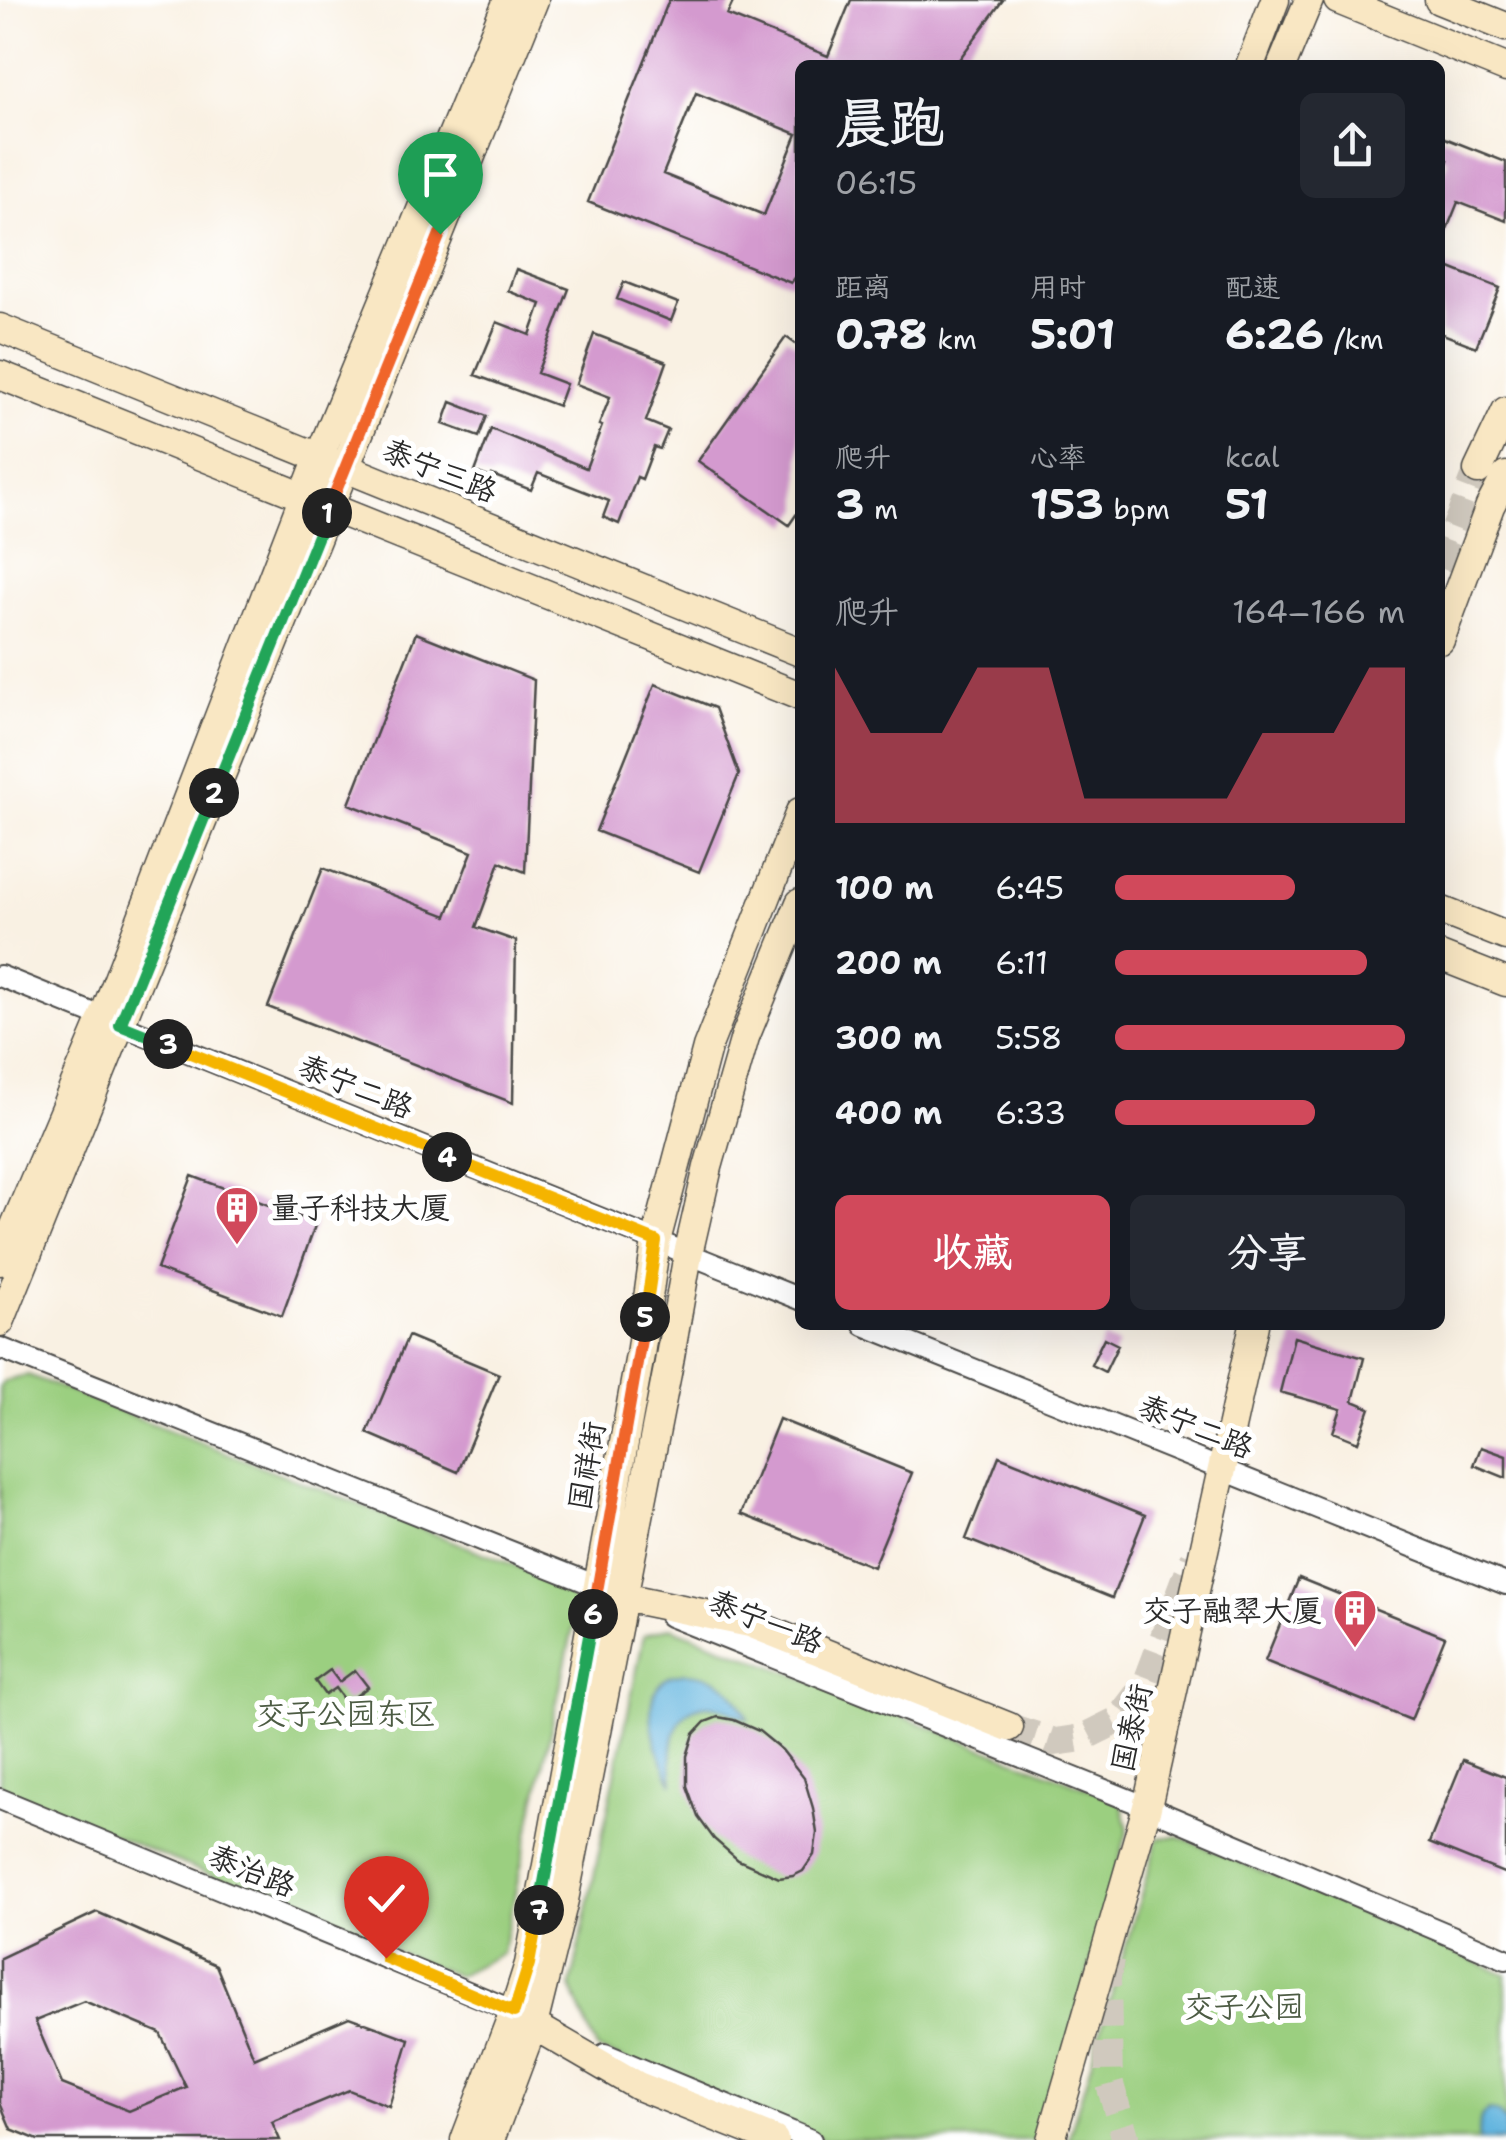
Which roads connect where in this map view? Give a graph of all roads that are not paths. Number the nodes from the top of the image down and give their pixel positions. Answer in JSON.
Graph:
{"nodes":[{"id":1,"x":508,"y":0,"type":"edge"},
{"id":2,"x":534,"y":0,"type":"edge"},
{"id":3,"x":1275,"y":0,"type":"edge"},
{"id":4,"x":1309,"y":0,"type":"edge"},
{"id":5,"x":1338,"y":0,"type":"edge"},
{"id":6,"x":1438,"y":0,"type":"edge"},
{"id":7,"x":1506,"y":27,"type":"edge"},
{"id":8,"x":1252,"y":60,"type":"edge"},
{"id":9,"x":1284,"y":60,"type":"edge"},
{"id":10,"x":1506,"y":68,"type":"edge"},
{"id":11,"x":0,"y":328,"type":"edge"},
{"id":12,"x":0,"y":375,"type":"edge"},
{"id":13,"x":1506,"y":412,"type":"edge"},
{"id":14,"x":332,"y":462,"type":"junction"},
{"id":15,"x":1492,"y":473,"type":"edge"},
{"id":16,"x":316,"y":502,"type":"junction"},
{"id":17,"x":1498,"y":510,"type":"edge"},
{"id":18,"x":1445,"y":629,"type":"edge"},
{"id":19,"x":795,"y":650,"type":"edge"},
{"id":20,"x":795,"y":694,"type":"edge"},
{"id":21,"x":795,"y":825,"type":"edge"},
{"id":22,"x":1445,"y":912,"type":"edge"},
{"id":23,"x":795,"y":915,"type":"edge"},
{"id":24,"x":1506,"y":936,"type":"edge"},
{"id":25,"x":1445,"y":958,"type":"edge"},
{"id":26,"x":0,"y":976,"type":"edge"},
{"id":27,"x":1506,"y":982,"type":"edge"},
{"id":28,"x":112,"y":1021,"type":"junction"},
{"id":29,"x":656,"y":1241,"type":"junction"},
{"id":30,"x":688,"y":1254,"type":"junction"},
{"id":31,"x":0,"y":1262,"type":"edge"},
{"id":32,"x":795,"y":1297,"type":"edge"},
{"id":33,"x":0,"y":1322,"type":"edge"},
{"id":34,"x":876,"y":1330,"type":"edge"},
{"id":35,"x":1253,"y":1330,"type":"edge"},
{"id":36,"x":0,"y":1348,"type":"edge"},
{"id":37,"x":1223,"y":1470,"type":"junction"},
{"id":38,"x":1506,"y":1584,"type":"edge"},
{"id":39,"x":611,"y":1592,"type":"junction"},
{"id":40,"x":1009,"y":1727,"type":"tunnel mouth"},
{"id":41,"x":0,"y":1800,"type":"edge"},
{"id":42,"x":1148,"y":1807,"type":"junction"},
{"id":43,"x":1506,"y":1959,"type":"edge"},
{"id":44,"x":524,"y":2018,"type":"junction"},
{"id":45,"x":465,"y":2140,"type":"edge"},
{"id":46,"x":490,"y":2140,"type":"edge"},
{"id":47,"x":774,"y":2140,"type":"edge"},
{"id":48,"x":811,"y":2140,"type":"edge"},
{"id":49,"x":1051,"y":2140,"type":"edge"}],
"edges":[{"from":1,"to":14,"type":"street"},
{"from":2,"to":14,"type":"street"},
{"from":3,"to":8,"type":"street"},
{"from":4,"to":9,"type":"street"},
{"from":5,"to":10,"type":"street"},
{"from":6,"to":7,"type":"street"},
{"from":11,"to":14,"type":"street","name":"泰宁三路"},
{"from":12,"to":16,"type":"street"},
{"from":13,"to":15,"type":"street"},
{"from":14,"to":16,"type":"street"},
{"from":14,"to":19,"type":"street","name":"泰宁三路"},
{"from":15,"to":17,"type":"street"},
{"from":16,"to":20,"type":"street"},
{"from":16,"to":28,"type":"street"},
{"from":17,"to":18,"type":"street"},
{"from":21,"to":29,"type":"street","name":"国祥街"},
{"from":22,"to":24,"type":"street"},
{"from":23,"to":30,"type":"street","name":"国祥街"},
{"from":25,"to":27,"type":"street"},
{"from":26,"to":28,"type":"street","name":"泰宁二路"},
{"from":28,"to":29,"type":"street","name":"泰宁二路"},
{"from":28,"to":31,"type":"street"},
{"from":28,"to":33,"type":"street"},
{"from":29,"to":30,"type":"street","name":"泰宁二路"},
{"from":29,"to":39,"type":"street","name":"国祥街"},
{"from":30,"to":32,"type":"street","name":"泰宁二路"},
{"from":30,"to":39,"type":"street","name":"国祥街"},
{"from":34,"to":37,"type":"street","name":"泰宁二路"},
{"from":35,"to":37,"type":"street","name":"国泰街"},
{"from":36,"to":39,"type":"street","name":"泰宁一路"},
{"from":37,"to":38,"type":"street","name":"泰宁二路"},
{"from":37,"to":42,"type":"street","name":"国泰街"},
{"from":39,"to":40,"type":"street"},
{"from":39,"to":42,"type":"street","name":"泰宁一路"},
{"from":39,"to":44,"type":"street","name":"国祥街"},
{"from":41,"to":44,"type":"street","name":"泰治路"},
{"from":42,"to":43,"type":"street","name":"泰宁一路"},
{"from":42,"to":49,"type":"street","name":"国泰街"},
{"from":44,"to":45,"type":"street","name":"国祥街"},
{"from":44,"to":46,"type":"street","name":"国祥街"},
{"from":44,"to":47,"type":"street"},
{"from":44,"to":48,"type":"street","name":"泰治路"}]}
